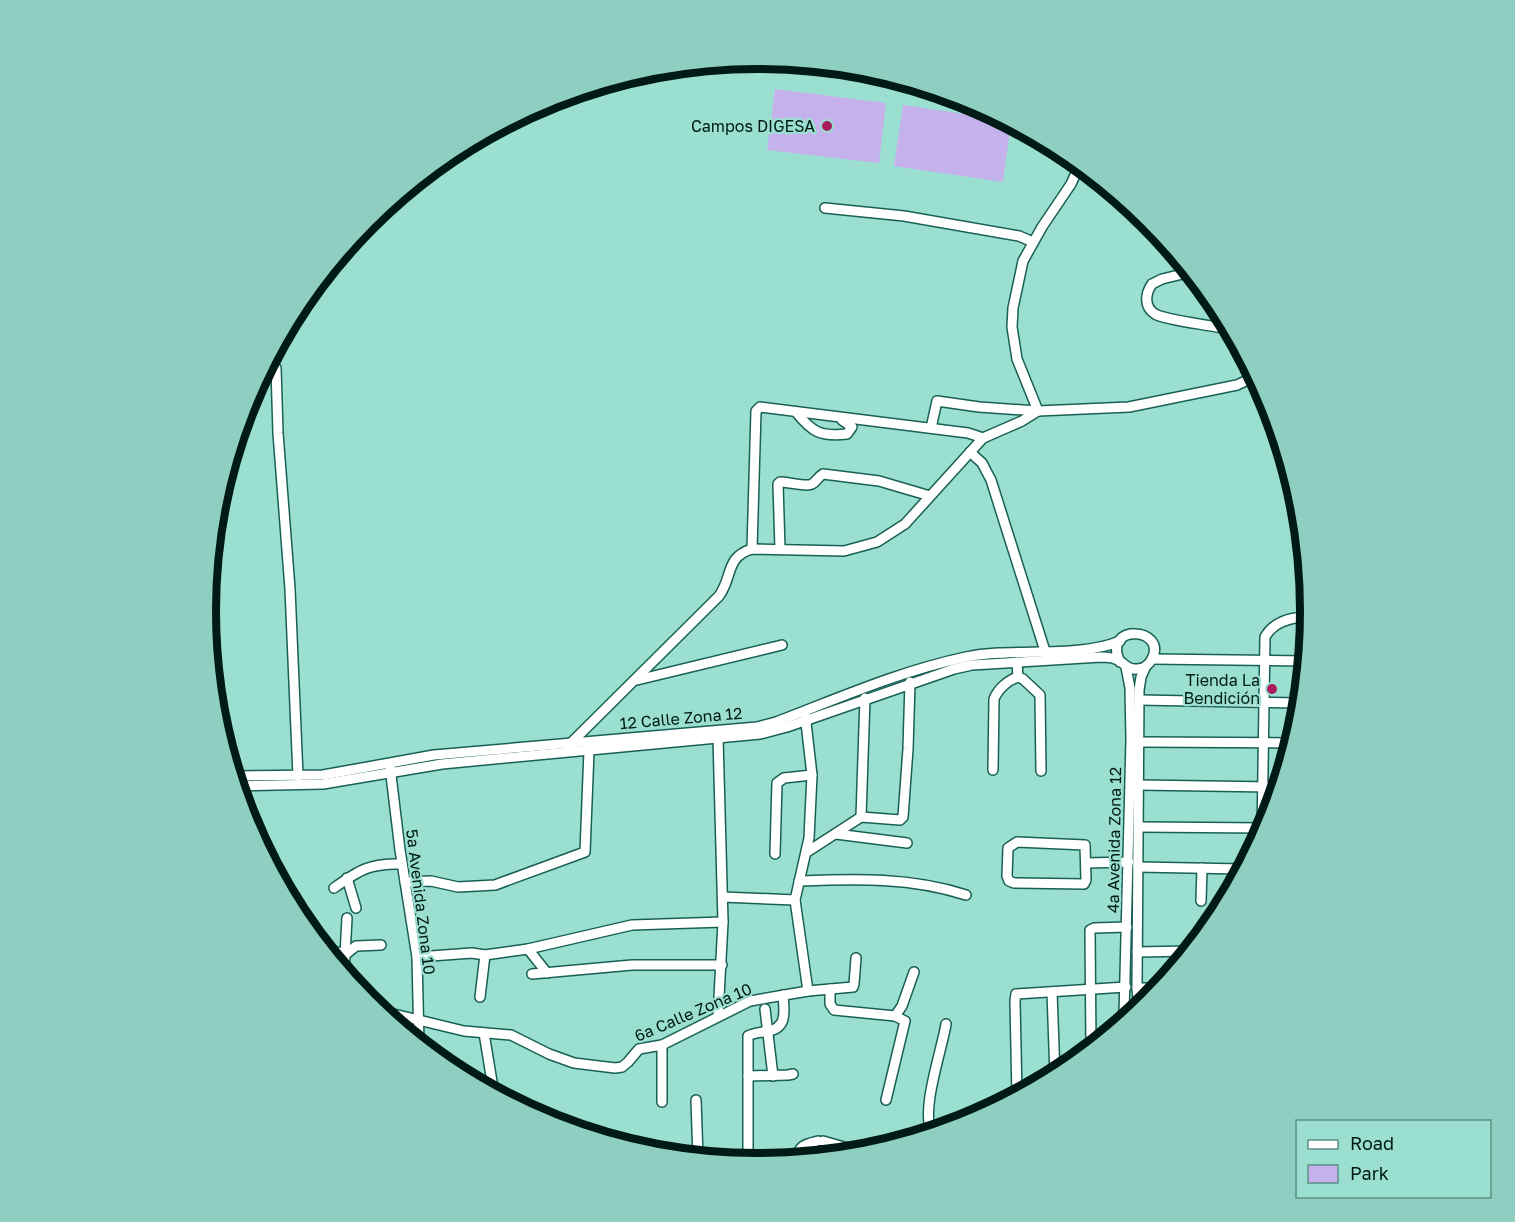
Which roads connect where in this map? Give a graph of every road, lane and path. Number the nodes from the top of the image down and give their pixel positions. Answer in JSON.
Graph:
{"nodes":[{"id":1,"x":1075,"y":172,"type":"edge"},
{"id":2,"x":825,"y":208,"type":"dead end"},
{"id":3,"x":1033,"y":242,"type":"junction"},
{"id":4,"x":1182,"y":274,"type":"edge"},
{"id":5,"x":1219,"y":328,"type":"edge"},
{"id":6,"x":274,"y":365,"type":"edge"},
{"id":7,"x":1248,"y":380,"type":"edge"},
{"id":8,"x":1038,"y":411,"type":"junction"},
{"id":9,"x":796,"y":412,"type":"junction"},
{"id":10,"x":837,"y":417,"type":"junction"},
{"id":11,"x":931,"y":428,"type":"junction"},
{"id":12,"x":983,"y":438,"type":"junction"},
{"id":13,"x":970,"y":452,"type":"junction"},
{"id":14,"x":930,"y":496,"type":"junction"},
{"id":15,"x":752,"y":549,"type":"junction"},
{"id":16,"x":780,"y":549,"type":"junction"},
{"id":17,"x":1300,"y":618,"type":"edge"},
{"id":18,"x":1120,"y":641,"type":"junction"},
{"id":19,"x":782,"y":645,"type":"dead end"},
{"id":20,"x":1045,"y":651,"type":"junction"},
{"id":21,"x":1264,"y":660,"type":"junction"},
{"id":22,"x":1297,"y":661,"type":"edge"},
{"id":23,"x":1017,"y":662,"type":"junction"},
{"id":24,"x":1149,"y":663,"type":"junction"},
{"id":25,"x":1123,"y":664,"type":"junction"},
{"id":26,"x":1018,"y":677,"type":"junction"},
{"id":27,"x":637,"y":680,"type":"junction"},
{"id":28,"x":910,"y":682,"type":"junction"},
{"id":29,"x":865,"y":698,"type":"junction"},
{"id":30,"x":1139,"y":700,"type":"junction"},
{"id":31,"x":1264,"y":702,"type":"junction"},
{"id":32,"x":1291,"y":703,"type":"edge"},
{"id":33,"x":806,"y":716,"type":"junction"},
{"id":34,"x":718,"y":738,"type":"junction"},
{"id":35,"x":1140,"y":742,"type":"junction"},
{"id":36,"x":1263,"y":743,"type":"junction"},
{"id":37,"x":1283,"y":743,"type":"edge"},
{"id":38,"x":570,"y":748,"type":"junction"},
{"id":39,"x":589,"y":751,"type":"junction"},
{"id":40,"x":390,"y":768,"type":"junction"},
{"id":41,"x":993,"y":770,"type":"dead end"},
{"id":42,"x":1041,"y":771,"type":"dead end"},
{"id":43,"x":812,"y":775,"type":"junction"},
{"id":44,"x":298,"y":776,"type":"junction"},
{"id":45,"x":242,"y":779,"type":"edge"},
{"id":46,"x":248,"y":781,"type":"junction"},
{"id":47,"x":243,"y":783,"type":"edge"},
{"id":48,"x":1139,"y":785,"type":"junction"},
{"id":49,"x":1262,"y":786,"type":"junction"},
{"id":50,"x":1270,"y":786,"type":"edge"},
{"id":51,"x":1262,"y":807,"type":"edge"},
{"id":52,"x":861,"y":817,"type":"junction"},
{"id":53,"x":1139,"y":827,"type":"junction"},
{"id":54,"x":1253,"y":830,"type":"edge"},
{"id":55,"x":836,"y":834,"type":"junction"},
{"id":56,"x":907,"y":843,"type":"dead end"},
{"id":57,"x":807,"y":852,"type":"junction"},
{"id":58,"x":775,"y":854,"type":"dead end"},
{"id":59,"x":1086,"y":863,"type":"junction"},
{"id":60,"x":402,"y":864,"type":"junction"},
{"id":61,"x":1133,"y":864,"type":"junction"},
{"id":62,"x":1202,"y":868,"type":"junction"},
{"id":63,"x":1234,"y":869,"type":"edge"},
{"id":64,"x":347,"y":878,"type":"junction"},
{"id":65,"x":799,"y":881,"type":"junction"},
{"id":66,"x":405,"y":882,"type":"junction"},
{"id":67,"x":333,"y":888,"type":"dead end"},
{"id":68,"x":966,"y":895,"type":"dead end"},
{"id":69,"x":723,"y":897,"type":"junction"},
{"id":70,"x":795,"y":900,"type":"junction"},
{"id":71,"x":1201,"y":901,"type":"dead end"},
{"id":72,"x":356,"y":909,"type":"dead end"},
{"id":73,"x":347,"y":918,"type":"dead end"},
{"id":74,"x":723,"y":922,"type":"junction"},
{"id":75,"x":1127,"y":927,"type":"junction"},
{"id":76,"x":381,"y":945,"type":"dead end"},
{"id":77,"x":528,"y":949,"type":"junction"},
{"id":78,"x":1179,"y":951,"type":"edge"},
{"id":79,"x":337,"y":952,"type":"edge"},
{"id":80,"x":1137,"y":952,"type":"junction"},
{"id":81,"x":346,"y":954,"type":"junction"},
{"id":82,"x":485,"y":955,"type":"junction"},
{"id":83,"x":417,"y":957,"type":"junction"},
{"id":84,"x":856,"y":958,"type":"dead end"},
{"id":85,"x":345,"y":962,"type":"edge"},
{"id":86,"x":722,"y":965,"type":"junction"},
{"id":87,"x":914,"y":972,"type":"dead end"},
{"id":88,"x":547,"y":973,"type":"junction"},
{"id":89,"x":532,"y":974,"type":"dead end"},
{"id":90,"x":1126,"y":987,"type":"junction"},
{"id":91,"x":1137,"y":988,"type":"junction"},
{"id":92,"x":1147,"y":988,"type":"edge"},
{"id":93,"x":830,"y":989,"type":"junction"},
{"id":94,"x":1090,"y":989,"type":"junction"},
{"id":95,"x":808,"y":991,"type":"junction"},
{"id":96,"x":1052,"y":992,"type":"junction"},
{"id":97,"x":783,"y":995,"type":"junction"},
{"id":98,"x":480,"y":997,"type":"dead end"},
{"id":99,"x":1138,"y":997,"type":"edge"},
{"id":100,"x":1128,"y":1006,"type":"edge"},
{"id":101,"x":765,"y":1009,"type":"dead end"},
{"id":102,"x":398,"y":1016,"type":"edge"},
{"id":103,"x":718,"y":1016,"type":"junction"},
{"id":104,"x":895,"y":1016,"type":"junction"},
{"id":105,"x":418,"y":1022,"type":"junction"},
{"id":106,"x":946,"y":1024,"type":"dead end"},
{"id":107,"x":767,"y":1032,"type":"junction"},
{"id":108,"x":419,"y":1033,"type":"edge"},
{"id":109,"x":484,"y":1033,"type":"junction"},
{"id":110,"x":1091,"y":1038,"type":"edge"},
{"id":111,"x":662,"y":1045,"type":"junction"},
{"id":112,"x":1055,"y":1065,"type":"edge"},
{"id":113,"x":793,"y":1074,"type":"dead end"},
{"id":114,"x":748,"y":1076,"type":"junction"},
{"id":115,"x":773,"y":1076,"type":"junction"},
{"id":116,"x":492,"y":1083,"type":"edge"},
{"id":117,"x":1017,"y":1086,"type":"edge"},
{"id":118,"x":696,"y":1100,"type":"dead end"},
{"id":119,"x":886,"y":1101,"type":"dead end"},
{"id":120,"x":662,"y":1102,"type":"dead end"},
{"id":121,"x":930,"y":1125,"type":"edge"},
{"id":122,"x":840,"y":1146,"type":"edge"},
{"id":123,"x":698,"y":1149,"type":"edge"},
{"id":124,"x":799,"y":1151,"type":"edge"},
{"id":125,"x":748,"y":1153,"type":"edge"}],
"edges":[{"from":1,"to":3,"type":"street"},
{"from":2,"to":3,"type":"street"},
{"from":3,"to":8,"type":"street"},
{"from":4,"to":5,"type":"street"},
{"from":6,"to":44,"type":"street"},
{"from":7,"to":8,"type":"street"},
{"from":8,"to":11,"type":"street"},
{"from":8,"to":12,"type":"street"},
{"from":9,"to":10,"type":"street"},
{"from":9,"to":10,"type":"street"},
{"from":9,"to":15,"type":"street"},
{"from":10,"to":11,"type":"street"},
{"from":11,"to":12,"type":"street"},
{"from":12,"to":13,"type":"street"},
{"from":13,"to":14,"type":"street"},
{"from":13,"to":20,"type":"street"},
{"from":14,"to":16,"type":"street"},
{"from":14,"to":16,"type":"street"},
{"from":15,"to":16,"type":"street"},
{"from":15,"to":27,"type":"street"},
{"from":17,"to":21,"type":"street"},
{"from":18,"to":20,"type":"street","name":"12 Calle Zona 12"},
{"from":18,"to":24,"type":"street"},
{"from":18,"to":25,"type":"street"},
{"from":19,"to":27,"type":"street"},
{"from":20,"to":33,"type":"street","name":"12 Calle Zona 12"},
{"from":21,"to":22,"type":"street"},
{"from":21,"to":24,"type":"street"},
{"from":21,"to":31,"type":"street"},
{"from":23,"to":25,"type":"street","name":"12 Calle Zona 12"},
{"from":23,"to":26,"type":"street"},
{"from":23,"to":28,"type":"street","name":"12 Calle Zona 12"},
{"from":24,"to":25,"type":"street"},
{"from":24,"to":30,"type":"street","name":"4a Avenida Zona 12"},
{"from":25,"to":61,"type":"street","name":"4a Avenida Zona 12"},
{"from":26,"to":41,"type":"street"},
{"from":26,"to":42,"type":"street"},
{"from":27,"to":38,"type":"street"},
{"from":28,"to":29,"type":"street","name":"12 Calle Zona 12"},
{"from":28,"to":52,"type":"street"},
{"from":29,"to":33,"type":"street","name":"12 Calle Zona 12"},
{"from":29,"to":52,"type":"street"},
{"from":30,"to":31,"type":"street"},
{"from":30,"to":35,"type":"street","name":"4a Avenida Zona 12"},
{"from":31,"to":32,"type":"street"},
{"from":31,"to":36,"type":"street"},
{"from":33,"to":34,"type":"street","name":"12 Calle Zona 12"},
{"from":33,"to":38,"type":"street","name":"12 Calle Zona 12"},
{"from":33,"to":43,"type":"street"},
{"from":34,"to":39,"type":"street","name":"12 Calle Zona 12"},
{"from":34,"to":69,"type":"street"},
{"from":35,"to":36,"type":"street"},
{"from":35,"to":48,"type":"street","name":"4a Avenida Zona 12"},
{"from":36,"to":37,"type":"street"},
{"from":36,"to":49,"type":"street"},
{"from":38,"to":39,"type":"street","name":"12 Calle Zona 12"},
{"from":38,"to":40,"type":"street","name":"12 Calle Zona 12"},
{"from":39,"to":66,"type":"street"},
{"from":40,"to":44,"type":"street","name":"12 Calle Zona 12"},
{"from":40,"to":46,"type":"street","name":"12 Calle Zona 12"},
{"from":40,"to":60,"type":"street","name":"5a Avenida Zona 10"},
{"from":43,"to":57,"type":"street"},
{"from":43,"to":58,"type":"street"},
{"from":44,"to":46,"type":"street","name":"12 Calle Zona 12"},
{"from":45,"to":46,"type":"street","name":"12 Calle Zona 12"},
{"from":46,"to":47,"type":"street","name":"12 Calle Zona 12"},
{"from":48,"to":49,"type":"street"},
{"from":48,"to":53,"type":"street","name":"4a Avenida Zona 12"},
{"from":49,"to":50,"type":"street"},
{"from":49,"to":51,"type":"street"},
{"from":52,"to":55,"type":"street"},
{"from":53,"to":54,"type":"street"},
{"from":53,"to":61,"type":"street","name":"4a Avenida Zona 12"},
{"from":55,"to":56,"type":"street"},
{"from":55,"to":57,"type":"street"},
{"from":57,"to":65,"type":"street"},
{"from":59,"to":59,"type":"street"},
{"from":59,"to":61,"type":"street"},
{"from":60,"to":64,"type":"street"},
{"from":60,"to":66,"type":"street","name":"5a Avenida Zona 10"},
{"from":61,"to":62,"type":"street"},
{"from":61,"to":75,"type":"street","name":"4a Avenida Zona 12"},
{"from":61,"to":80,"type":"street","name":"4a Avenida Zona 12"},
{"from":62,"to":63,"type":"street"},
{"from":62,"to":71,"type":"street"},
{"from":64,"to":67,"type":"street"},
{"from":64,"to":72,"type":"street"},
{"from":65,"to":68,"type":"street"},
{"from":65,"to":70,"type":"street"},
{"from":66,"to":83,"type":"street","name":"5a Avenida Zona 10"},
{"from":69,"to":70,"type":"street"},
{"from":69,"to":74,"type":"street"},
{"from":70,"to":95,"type":"street"},
{"from":73,"to":81,"type":"street"},
{"from":74,"to":77,"type":"street"},
{"from":74,"to":86,"type":"street"},
{"from":75,"to":90,"type":"street","name":"4a Avenida Zona 12"},
{"from":75,"to":94,"type":"street"},
{"from":76,"to":81,"type":"street"},
{"from":77,"to":82,"type":"street"},
{"from":77,"to":88,"type":"street"},
{"from":78,"to":80,"type":"street"},
{"from":79,"to":81,"type":"street"},
{"from":80,"to":91,"type":"street","name":"4a Avenida Zona 12"},
{"from":81,"to":85,"type":"street"},
{"from":82,"to":83,"type":"street"},
{"from":82,"to":98,"type":"street"},
{"from":83,"to":105,"type":"street","name":"5a Avenida Zona 10"},
{"from":84,"to":93,"type":"street","name":"6a Calle Zona 10"},
{"from":86,"to":88,"type":"street"},
{"from":86,"to":103,"type":"street"},
{"from":87,"to":104,"type":"street"},
{"from":88,"to":89,"type":"street"},
{"from":90,"to":94,"type":"street"},
{"from":90,"to":100,"type":"street","name":"4a Avenida Zona 12"},
{"from":91,"to":92,"type":"street"},
{"from":91,"to":99,"type":"street","name":"4a Avenida Zona 12"},
{"from":93,"to":95,"type":"street","name":"6a Calle Zona 10"},
{"from":93,"to":104,"type":"street"},
{"from":94,"to":96,"type":"street"},
{"from":94,"to":110,"type":"street"},
{"from":95,"to":97,"type":"street","name":"6a Calle Zona 10"},
{"from":96,"to":112,"type":"street"},
{"from":96,"to":117,"type":"street"},
{"from":97,"to":103,"type":"street","name":"6a Calle Zona 10"},
{"from":97,"to":107,"type":"street"},
{"from":101,"to":107,"type":"street"},
{"from":102,"to":105,"type":"street","name":"6a Calle Zona 10"},
{"from":103,"to":111,"type":"street","name":"6a Calle Zona 10"},
{"from":104,"to":119,"type":"street"},
{"from":105,"to":108,"type":"street","name":"5a Avenida Zona 10"},
{"from":105,"to":109,"type":"street","name":"6a Calle Zona 10"},
{"from":106,"to":121,"type":"street"},
{"from":107,"to":114,"type":"street"},
{"from":107,"to":115,"type":"street"},
{"from":109,"to":111,"type":"street","name":"6a Calle Zona 10"},
{"from":109,"to":116,"type":"street"},
{"from":111,"to":120,"type":"street"},
{"from":113,"to":115,"type":"street"},
{"from":114,"to":115,"type":"street"},
{"from":114,"to":125,"type":"street"},
{"from":118,"to":123,"type":"street"},
{"from":122,"to":124,"type":"street"}]}
